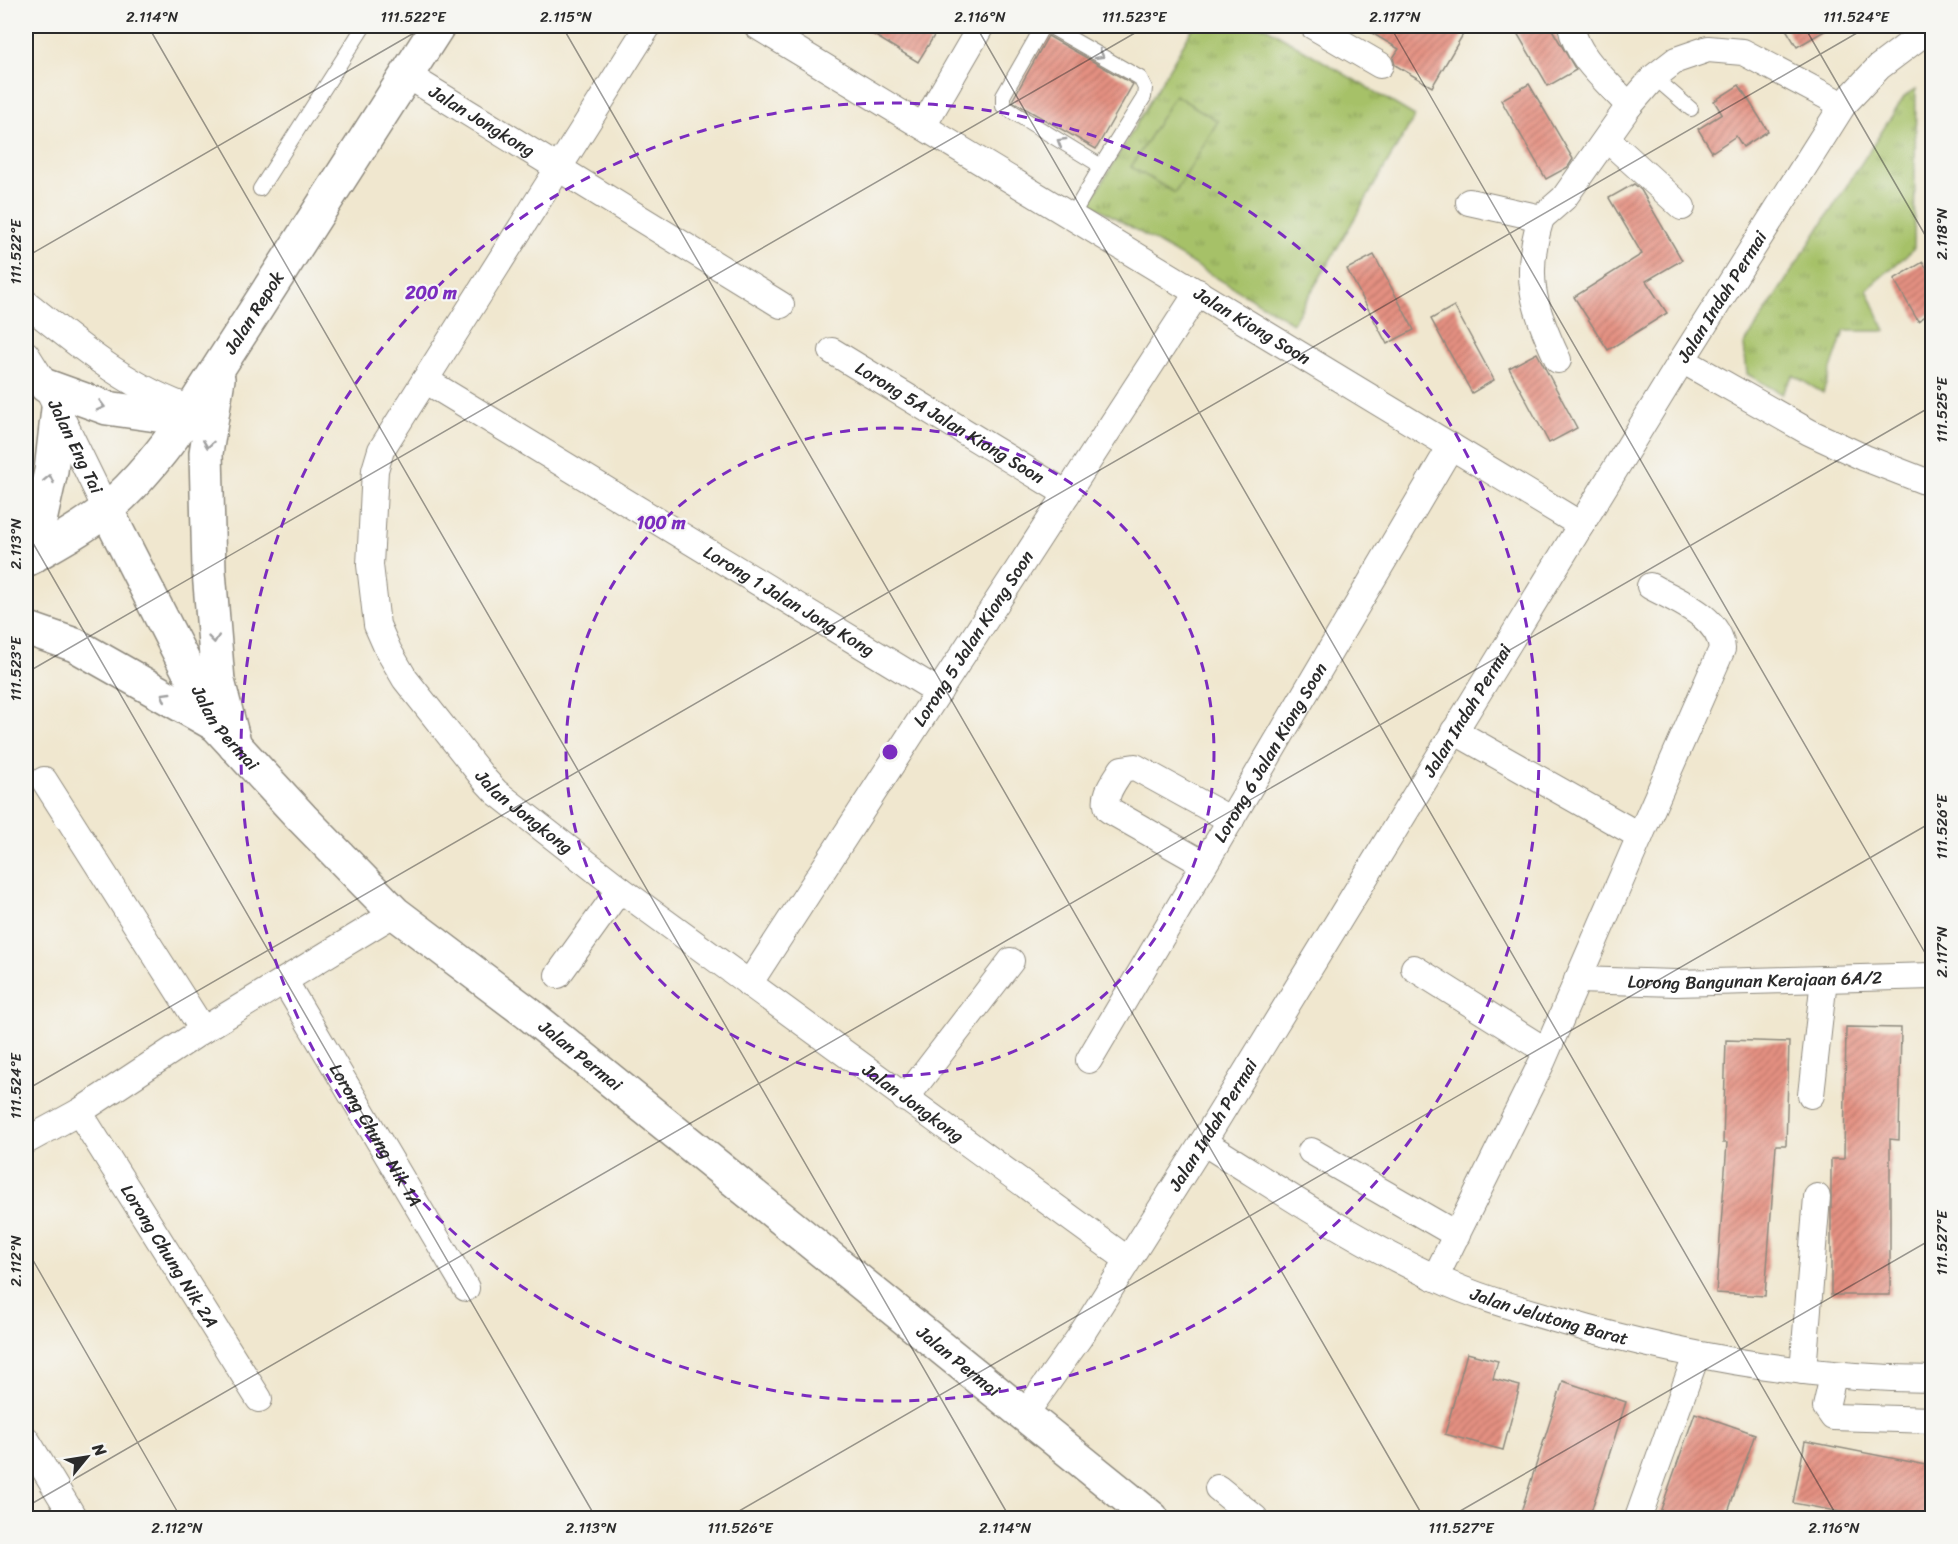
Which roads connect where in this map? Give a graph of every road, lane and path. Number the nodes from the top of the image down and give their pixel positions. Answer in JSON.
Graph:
{"nodes":[{"id":1,"x":364,"y":26,"type":"edge"},
{"id":2,"x":438,"y":26,"type":"edge"},
{"id":3,"x":648,"y":26,"type":"edge"},
{"id":4,"x":757,"y":26,"type":"edge"},
{"id":5,"x":981,"y":26,"type":"edge"},
{"id":6,"x":1043,"y":26,"type":"edge"},
{"id":7,"x":1049,"y":26,"type":"edge"},
{"id":8,"x":1313,"y":26,"type":"edge"},
{"id":9,"x":1571,"y":26,"type":"edge"},
{"id":10,"x":1932,"y":27,"type":"edge"},
{"id":11,"x":1380,"y":65,"type":"dead end"},
{"id":12,"x":406,"y":75,"type":"junction"},
{"id":13,"x":1654,"y":77,"type":"junction"},
{"id":14,"x":1843,"y":105,"type":"junction"},
{"id":15,"x":1629,"y":106,"type":"junction"},
{"id":16,"x":1690,"y":109,"type":"dead end"},
{"id":17,"x":923,"y":126,"type":"junction"},
{"id":18,"x":1607,"y":140,"type":"junction"},
{"id":19,"x":1101,"y":166,"type":"junction"},
{"id":20,"x":558,"y":168,"type":"junction"},
{"id":21,"x":260,"y":189,"type":"dead end"},
{"id":22,"x":1469,"y":202,"type":"dead end"},
{"id":23,"x":1683,"y":207,"type":"dead end"},
{"id":24,"x":1072,"y":216,"type":"junction"},
{"id":25,"x":1541,"y":218,"type":"junction"},
{"id":26,"x":1198,"y":292,"type":"junction"},
{"id":27,"x":26,"y":303,"type":"edge"},
{"id":28,"x":781,"y":305,"type":"dead end"},
{"id":29,"x":832,"y":351,"type":"dead end"},
{"id":30,"x":26,"y":354,"type":"edge"},
{"id":31,"x":1558,"y":360,"type":"dead end"},
{"id":32,"x":1682,"y":360,"type":"junction"},
{"id":33,"x":220,"y":366,"type":"junction"},
{"id":34,"x":425,"y":380,"type":"junction"},
{"id":35,"x":52,"y":398,"type":"junction"},
{"id":36,"x":189,"y":414,"type":"junction"},
{"id":37,"x":1450,"y":446,"type":"junction"},
{"id":38,"x":1932,"y":484,"type":"edge"},
{"id":39,"x":1067,"y":494,"type":"junction"},
{"id":40,"x":106,"y":509,"type":"junction"},
{"id":41,"x":1581,"y":525,"type":"junction"},
{"id":42,"x":29,"y":559,"type":"edge"},
{"id":43,"x":1650,"y":586,"type":"dead end"},
{"id":44,"x":26,"y":628,"type":"edge"},
{"id":45,"x":939,"y":692,"type":"junction"},
{"id":46,"x":1454,"y":731,"type":"junction"},
{"id":47,"x":226,"y":735,"type":"junction"},
{"id":48,"x":44,"y":780,"type":"dead end"},
{"id":49,"x":1231,"y":819,"type":"junction"},
{"id":50,"x":1640,"y":836,"type":"junction"},
{"id":51,"x":1204,"y":864,"type":"junction"},
{"id":52,"x":620,"y":889,"type":"junction"},
{"id":53,"x":395,"y":913,"type":"junction"},
{"id":54,"x":1011,"y":962,"type":"dead end"},
{"id":55,"x":1414,"y":968,"type":"dead end"},
{"id":56,"x":558,"y":975,"type":"dead end"},
{"id":57,"x":1932,"y":975,"type":"edge"},
{"id":58,"x":1824,"y":979,"type":"junction"},
{"id":59,"x":1577,"y":980,"type":"junction"},
{"id":60,"x":285,"y":982,"type":"junction"},
{"id":61,"x":749,"y":984,"type":"junction"},
{"id":62,"x":203,"y":1030,"type":"junction"},
{"id":63,"x":1546,"y":1051,"type":"junction"},
{"id":64,"x":1089,"y":1060,"type":"dead end"},
{"id":65,"x":1811,"y":1095,"type":"dead end"},
{"id":66,"x":905,"y":1099,"type":"junction"},
{"id":67,"x":79,"y":1112,"type":"junction"},
{"id":68,"x":26,"y":1141,"type":"edge"},
{"id":69,"x":1203,"y":1142,"type":"junction"},
{"id":70,"x":1311,"y":1151,"type":"dead end"},
{"id":71,"x":1817,"y":1197,"type":"dead end"},
{"id":72,"x":1457,"y":1235,"type":"junction"},
{"id":73,"x":1128,"y":1260,"type":"junction"},
{"id":74,"x":1435,"y":1278,"type":"junction"},
{"id":75,"x":466,"y":1288,"type":"dead end"},
{"id":76,"x":1696,"y":1356,"type":"junction"},
{"id":77,"x":1803,"y":1371,"type":"junction"},
{"id":78,"x":1833,"y":1376,"type":"junction"},
{"id":79,"x":1932,"y":1379,"type":"edge"},
{"id":80,"x":259,"y":1399,"type":"dead end"},
{"id":81,"x":1024,"y":1414,"type":"junction"},
{"id":82,"x":1932,"y":1420,"type":"edge"},
{"id":83,"x":26,"y":1439,"type":"edge"},
{"id":84,"x":1218,"y":1488,"type":"dead end"},
{"id":85,"x":74,"y":1518,"type":"edge"},
{"id":86,"x":1152,"y":1518,"type":"edge"},
{"id":87,"x":1255,"y":1518,"type":"edge"},
{"id":88,"x":1638,"y":1518,"type":"edge"}],
"edges":[{"from":1,"to":21,"type":"lane"},
{"from":2,"to":12,"type":"main road","name":"Jalan Repok"},
{"from":3,"to":20,"type":"street","name":"Jalan Jongkong"},
{"from":4,"to":17,"type":"street","name":"Jalan Kiong Soon"},
{"from":5,"to":17,"type":"street"},
{"from":19,"to":6,"type":"lane","one_way":true},
{"from":7,"to":19,"type":"lane","one_way":true},
{"from":8,"to":11,"type":"street"},
{"from":9,"to":15,"type":"street"},
{"from":10,"to":14,"type":"street","name":"Jalan Indah Permai"},
{"from":12,"to":20,"type":"street","name":"Jalan Jongkong"},
{"from":12,"to":33,"type":"main road","name":"Jalan Repok"},
{"from":13,"to":14,"type":"street"},
{"from":13,"to":15,"type":"street"},
{"from":13,"to":16,"type":"lane"},
{"from":14,"to":32,"type":"street","name":"Jalan Indah Permai"},
{"from":15,"to":18,"type":"street"},
{"from":17,"to":24,"type":"street","name":"Jalan Kiong Soon"},
{"from":18,"to":23,"type":"street"},
{"from":18,"to":25,"type":"street"},
{"from":19,"to":24,"type":"lane"},
{"from":20,"to":28,"type":"street"},
{"from":20,"to":34,"type":"street","name":"Jalan Jongkong"},
{"from":22,"to":25,"type":"street"},
{"from":24,"to":26,"type":"street","name":"Jalan Kiong Soon"},
{"from":25,"to":31,"type":"street"},
{"from":26,"to":37,"type":"street","name":"Jalan Kiong Soon"},
{"from":26,"to":39,"type":"street","name":"Lorong 5 Jalan Kiong Soon"},
{"from":27,"to":36,"type":"street"},
{"from":29,"to":39,"type":"street","name":"Lorong 5A Jalan Kiong Soon"},
{"from":30,"to":35,"type":"street","name":"Jalan Eng Tai"},
{"from":32,"to":38,"type":"street"},
{"from":32,"to":41,"type":"street","name":"Jalan Indah Permai"},
{"from":33,"to":36,"type":"main road","name":"Jalan Repok"},
{"from":33,"to":47,"type":"main road","one_way":true},
{"from":34,"to":45,"type":"street","name":"Lorong 1 Jalan Jong Kong"},
{"from":34,"to":52,"type":"street","name":"Jalan Jongkong"},
{"from":35,"to":36,"type":"main road","one_way":true},
{"from":35,"to":40,"type":"street","name":"Jalan Eng Tai"},
{"from":42,"to":35,"type":"main road","one_way":true},
{"from":36,"to":40,"type":"main road","name":"Jalan Repok"},
{"from":37,"to":41,"type":"street","name":"Jalan Kiong Soon"},
{"from":37,"to":49,"type":"street","name":"Lorong 6 Jalan Kiong Soon"},
{"from":39,"to":45,"type":"street","name":"Lorong 5 Jalan Kiong Soon"},
{"from":40,"to":42,"type":"main road","name":"Jalan Repok"},
{"from":40,"to":47,"type":"main road","name":"Jalan Permai"},
{"from":41,"to":46,"type":"street","name":"Jalan Indah Permai"},
{"from":43,"to":50,"type":"street"},
{"from":47,"to":44,"type":"main road","one_way":true},
{"from":45,"to":61,"type":"street","name":"Lorong 5 Jalan Kiong Soon"},
{"from":46,"to":50,"type":"street"},
{"from":46,"to":69,"type":"street","name":"Jalan Indah Permai"},
{"from":47,"to":53,"type":"main road","name":"Jalan Permai"},
{"from":48,"to":62,"type":"street"},
{"from":49,"to":51,"type":"street","name":"Lorong 6 Jalan Kiong Soon"},
{"from":49,"to":51,"type":"street"},
{"from":50,"to":59,"type":"street"},
{"from":51,"to":64,"type":"street","name":"Lorong 6 Jalan Kiong Soon"},
{"from":52,"to":56,"type":"street"},
{"from":52,"to":61,"type":"street","name":"Jalan Jongkong"},
{"from":53,"to":60,"type":"street"},
{"from":53,"to":81,"type":"main road","name":"Jalan Permai"},
{"from":54,"to":66,"type":"street"},
{"from":55,"to":63,"type":"street"},
{"from":57,"to":58,"type":"street","name":"Lorong Bangunan Kerajaan 6A/2"},
{"from":58,"to":59,"type":"street","name":"Lorong Bangunan Kerajaan 6A/2"},
{"from":58,"to":65,"type":"street"},
{"from":59,"to":63,"type":"street"},
{"from":60,"to":62,"type":"street"},
{"from":60,"to":75,"type":"street","name":"Lorong Chung Nik 1A"},
{"from":61,"to":66,"type":"street","name":"Jalan Jongkong"},
{"from":62,"to":67,"type":"street"},
{"from":63,"to":72,"type":"street"},
{"from":66,"to":73,"type":"street","name":"Jalan Jongkong"},
{"from":67,"to":68,"type":"street"},
{"from":67,"to":80,"type":"street","name":"Lorong Chung Nik 2A"},
{"from":69,"to":73,"type":"street","name":"Jalan Indah Permai"},
{"from":69,"to":74,"type":"street","name":"Jalan Jelutong Barat"},
{"from":70,"to":72,"type":"street"},
{"from":71,"to":77,"type":"street"},
{"from":72,"to":74,"type":"street"},
{"from":73,"to":81,"type":"street","name":"Jalan Indah Permai"},
{"from":74,"to":76,"type":"street","name":"Jalan Jelutong Barat"},
{"from":76,"to":77,"type":"street","name":"Jalan Jelutong Barat"},
{"from":76,"to":88,"type":"street"},
{"from":77,"to":78,"type":"street","name":"Jalan Jelutong Barat"},
{"from":78,"to":79,"type":"street","name":"Jalan Jelutong Barat"},
{"from":78,"to":82,"type":"street"},
{"from":81,"to":86,"type":"main road","name":"Jalan Permai"},
{"from":83,"to":85,"type":"street"},
{"from":84,"to":87,"type":"street"}]}
